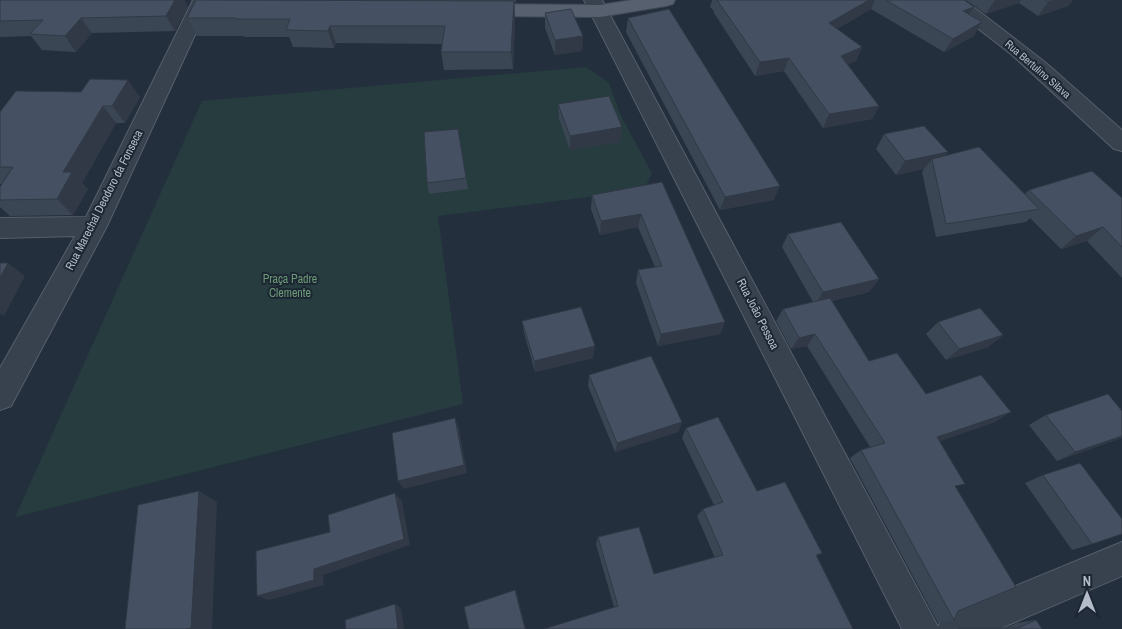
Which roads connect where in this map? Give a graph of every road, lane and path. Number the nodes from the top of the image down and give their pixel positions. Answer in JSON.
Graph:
{"nodes":[{"id":1,"x":192,"y":0,"type":"edge"},
{"id":2,"x":666,"y":0,"type":"edge"},
{"id":3,"x":950,"y":0,"type":"edge"},
{"id":4,"x":208,"y":1,"type":"edge"},
{"id":5,"x":597,"y":6,"type":"edge"},
{"id":6,"x":456,"y":10,"type":"edge"},
{"id":7,"x":1122,"y":143,"type":"edge"},
{"id":8,"x":94,"y":226,"type":"junction"},
{"id":9,"x":0,"y":228,"type":"edge"},
{"id":10,"x":0,"y":396,"type":"edge"},
{"id":11,"x":1122,"y":559,"type":"edge"},
{"id":12,"x":921,"y":629,"type":"edge"},
{"id":13,"x":956,"y":629,"type":"edge"}],
"edges":[{"from":1,"to":4,"type":"main road"},
{"from":2,"to":5,"type":"main road"},
{"from":3,"to":7,"type":"street","name":"Rua Bertulino Silava"},
{"from":4,"to":8,"type":"street","name":"Rua Marechal Deodoro da Fonseca"},
{"from":5,"to":6,"type":"main road"},
{"from":5,"to":12,"type":"street","name":"Rua João Pessoa"},
{"from":8,"to":9,"type":"street"},
{"from":8,"to":10,"type":"street","name":"Rua Marechal Deodoro da Fonseca"},
{"from":11,"to":13,"type":"street"}]}
